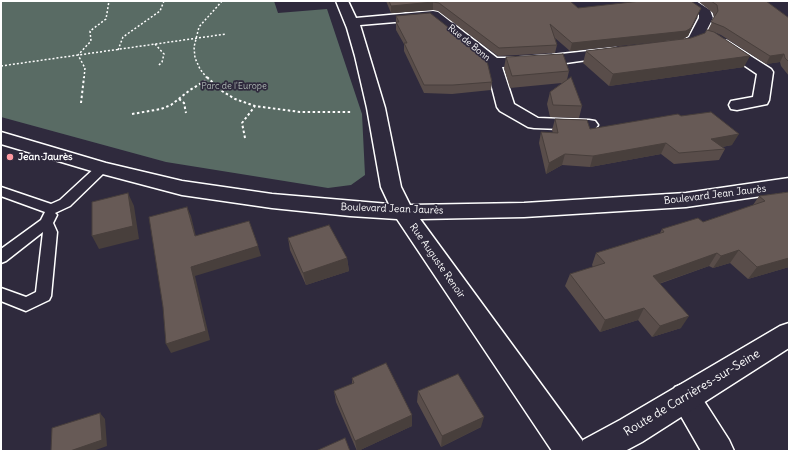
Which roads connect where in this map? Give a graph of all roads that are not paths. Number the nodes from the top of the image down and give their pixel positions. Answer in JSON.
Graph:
{"nodes":[{"id":1,"x":342,"y":1,"type":"edge"},
{"id":2,"x":687,"y":1,"type":"edge"},
{"id":3,"x":434,"y":8,"type":"edge"},
{"id":4,"x":351,"y":22,"type":"junction"},
{"id":5,"x":700,"y":34,"type":"junction"},
{"id":6,"x":654,"y":47,"type":"edge"},
{"id":7,"x":631,"y":50,"type":"edge"},
{"id":8,"x":493,"y":62,"type":"junction"},
{"id":9,"x":737,"y":105,"type":"dead end"},
{"id":10,"x":589,"y":125,"type":"edge"},
{"id":11,"x":1,"y":138,"type":"edge"},
{"id":12,"x":102,"y":168,"type":"junction"},
{"id":13,"x":789,"y":185,"type":"edge"},
{"id":14,"x":1,"y":191,"type":"edge"},
{"id":15,"x":403,"y":212,"type":"junction"},
{"id":16,"x":49,"y":216,"type":"junction"},
{"id":17,"x":1,"y":257,"type":"edge"},
{"id":18,"x":1,"y":294,"type":"edge"},
{"id":19,"x":789,"y":334,"type":"edge"},
{"id":20,"x":684,"y":396,"type":"junction"},
{"id":21,"x":571,"y":451,"type":"edge"},
{"id":22,"x":594,"y":451,"type":"edge"},
{"id":23,"x":718,"y":451,"type":"edge"}],
"edges":[{"from":1,"to":4,"type":"street","name":"Rue Auguste Renoir"},
{"from":2,"to":5,"type":"street"},
{"from":3,"to":4,"type":"street","name":"Rue de Bonn"},
{"from":3,"to":8,"type":"street","name":"Rue de Bonn"},
{"from":4,"to":15,"type":"street","name":"Rue Auguste Renoir"},
{"from":5,"to":6,"type":"street"},
{"from":5,"to":9,"type":"street"},
{"from":7,"to":8,"type":"street","name":"Rue de Bonn"},
{"from":8,"to":10,"type":"street"},
{"from":11,"to":12,"type":"street","name":"Boulevard Jean Jaurès"},
{"from":12,"to":15,"type":"street","name":"Boulevard Jean Jaurès"},
{"from":12,"to":16,"type":"lane"},
{"from":13,"to":15,"type":"street","name":"Boulevard Jean Jaurès"},
{"from":14,"to":16,"type":"lane"},
{"from":15,"to":21,"type":"street","name":"Rue Auguste Renoir"},
{"from":16,"to":17,"type":"lane"},
{"from":16,"to":18,"type":"lane"},
{"from":19,"to":20,"type":"street","name":"Route de Carrières-sur-Seine"},
{"from":20,"to":22,"type":"street","name":"Route de Carrières-sur-Seine"},
{"from":20,"to":23,"type":"street"}]}
